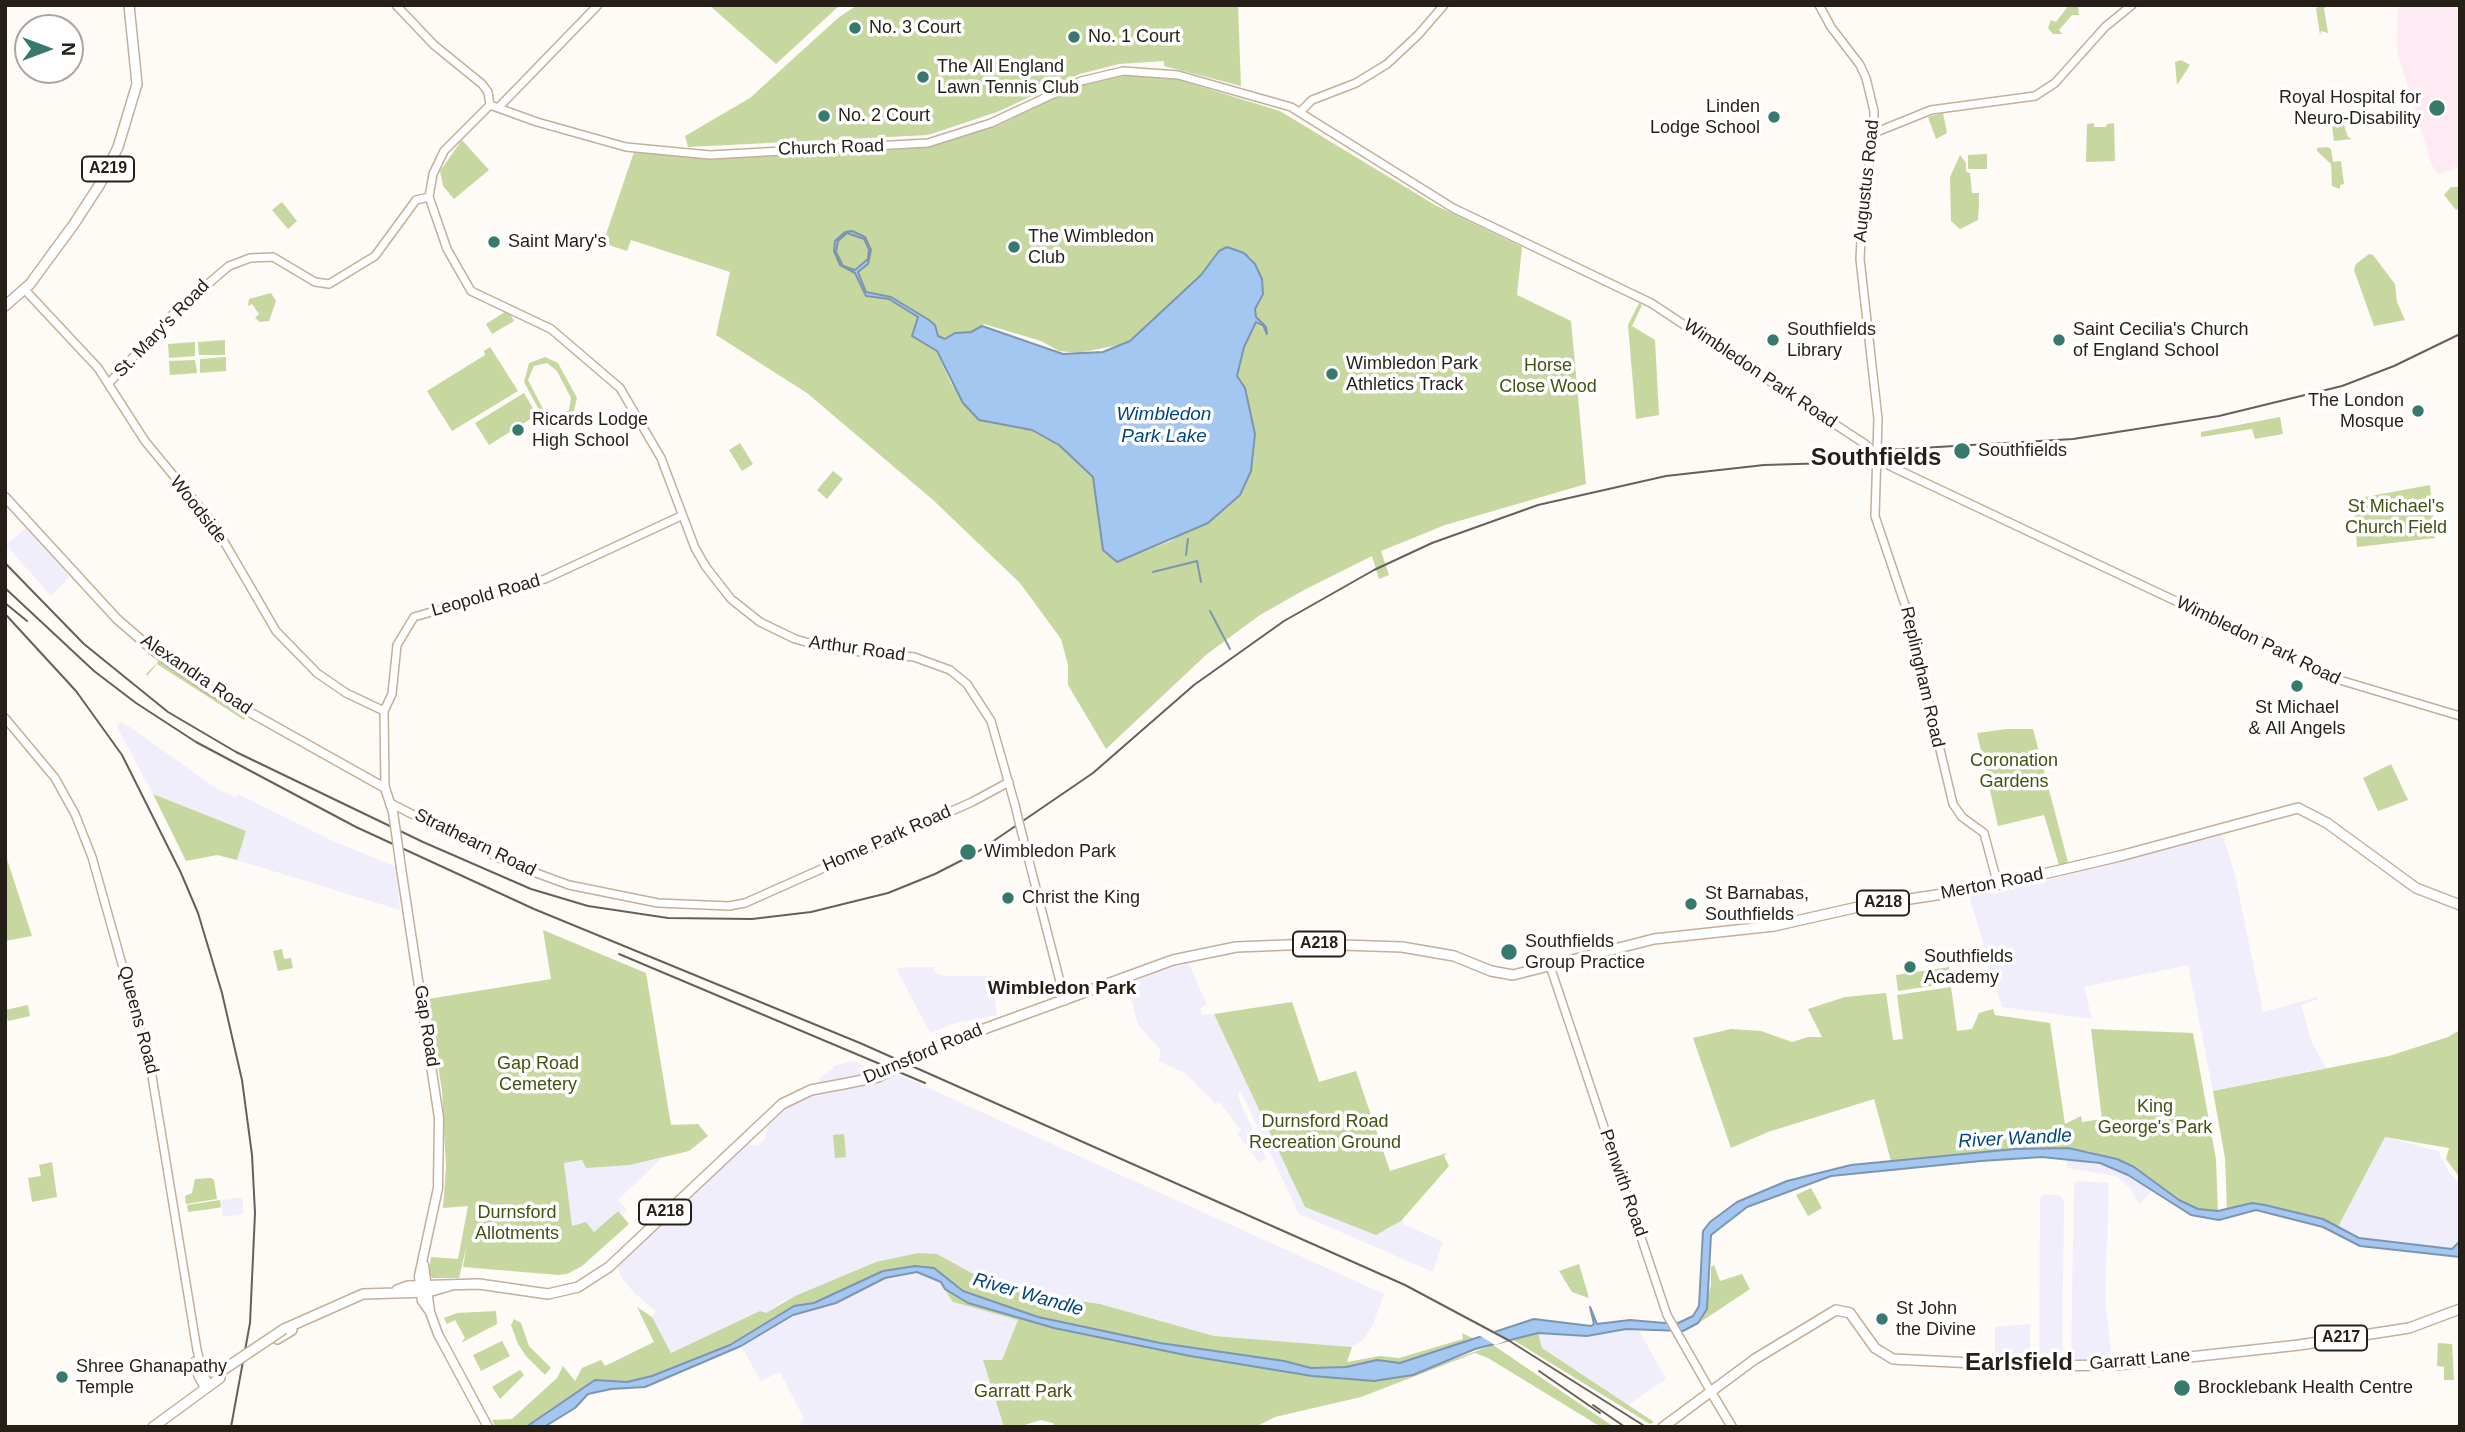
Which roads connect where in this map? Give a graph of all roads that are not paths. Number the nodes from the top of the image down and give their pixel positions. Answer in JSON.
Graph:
{"nodes":[{"id":1,"x":129,"y":5,"type":"edge"},
{"id":2,"x":396,"y":5,"type":"edge"},
{"id":3,"x":598,"y":5,"type":"edge"},
{"id":4,"x":1444,"y":5,"type":"edge"},
{"id":5,"x":1819,"y":5,"type":"edge"},
{"id":6,"x":2132,"y":5,"type":"edge"},
{"id":7,"x":490,"y":105,"type":"junction"},
{"id":8,"x":499,"y":107,"type":"junction"},
{"id":9,"x":1300,"y":112,"type":"junction"},
{"id":10,"x":1874,"y":132,"type":"junction"},
{"id":11,"x":429,"y":197,"type":"junction"},
{"id":12,"x":23,"y":290,"type":"junction"},
{"id":13,"x":5,"y":306,"type":"edge"},
{"id":14,"x":109,"y":383,"type":"junction"},
{"id":15,"x":1878,"y":456,"type":"junction"},
{"id":16,"x":5,"y":497,"type":"edge"},
{"id":17,"x":681,"y":516,"type":"junction"},
{"id":18,"x":384,"y":711,"type":"junction"},
{"id":19,"x":2460,"y":716,"type":"edge"},
{"id":20,"x":5,"y":718,"type":"edge"},
{"id":21,"x":1009,"y":782,"type":"junction"},
{"id":22,"x":385,"y":788,"type":"junction"},
{"id":23,"x":393,"y":808,"type":"junction"},
{"id":24,"x":1998,"y":885,"type":"junction"},
{"id":25,"x":764,"y":893,"type":"joint"},
{"id":26,"x":2460,"y":905,"type":"edge"},
{"id":27,"x":1550,"y":966,"type":"junction"},
{"id":28,"x":1496,"y":972,"type":"joint"},
{"id":29,"x":1065,"y":1001,"type":"junction"},
{"id":30,"x":423,"y":1288,"type":"junction"},
{"id":31,"x":2460,"y":1309,"type":"edge"},
{"id":32,"x":206,"y":1385,"type":"junction"},
{"id":33,"x":1710,"y":1392,"type":"junction"},
{"id":34,"x":153,"y":1427,"type":"edge"},
{"id":35,"x":488,"y":1427,"type":"edge"},
{"id":36,"x":1663,"y":1427,"type":"edge"},
{"id":37,"x":1732,"y":1427,"type":"edge"}],
"edges":[{"from":1,"to":12,"type":"main road","number":"A219"},
{"from":2,"to":7,"type":"street"},
{"from":3,"to":8,"type":"street"},
{"from":4,"to":9,"type":"street"},
{"from":5,"to":10,"type":"street","name":"Augustus Road"},
{"from":6,"to":10,"type":"street"},
{"from":7,"to":8,"type":"street","name":"Church Road"},
{"from":7,"to":11,"type":"street"},
{"from":8,"to":9,"type":"street","name":"Church Road"},
{"from":9,"to":15,"type":"street","name":"Wimbledon Park Road"},
{"from":10,"to":15,"type":"street","name":"Augustus Road"},
{"from":11,"to":14,"type":"street","name":"St. Mary's Road"},
{"from":11,"to":17,"type":"street","name":"Arthur Road"},
{"from":12,"to":13,"type":"main road","number":"A219"},
{"from":12,"to":14,"type":"street","name":"Woodside"},
{"from":14,"to":18,"type":"street","name":"Woodside"},
{"from":15,"to":19,"type":"street","name":"Wimbledon Park Road"},
{"from":15,"to":24,"type":"street","name":"Replingham Road"},
{"from":16,"to":22,"type":"main road","name":"Alexandra Road"},
{"from":17,"to":18,"type":"street","name":"Leopold Road"},
{"from":17,"to":21,"type":"street","name":"Arthur Road"},
{"from":18,"to":22,"type":"street","name":"Leopold Road"},
{"from":20,"to":32,"type":"street","name":"Queens Road"},
{"from":21,"to":25,"type":"street","name":"Home Park Road"},
{"from":21,"to":29,"type":"street","name":"Arthur Road","bridge":true},
{"from":22,"to":23,"type":"main road","name":"Gap Road"},
{"from":23,"to":25,"type":"street","name":"Strathearn Road"},
{"from":23,"to":30,"type":"main road","name":"Gap Road","bridge":true},
{"from":24,"to":26,"type":"main road","name":"Merton Road","number":"A218"},
{"from":24,"to":27,"type":"main road","name":"Merton Road","number":"A218"},
{"from":27,"to":28,"type":"main road","name":"Merton Road","number":"A218"},
{"from":27,"to":33,"type":"street","name":"Penwith Road"},
{"from":28,"to":29,"type":"main road","name":"Durnsford Road","number":"A218"},
{"from":29,"to":30,"type":"main road","name":"Durnsford Road","number":"A218","bridge":true},
{"from":30,"to":32,"type":"main road","number":"A218","bridge":true},
{"from":30,"to":35,"type":"main road","name":"Gap Road"},
{"from":31,"to":33,"type":"main road","name":"Garratt Lane","number":"A217"},
{"from":32,"to":34,"type":"main road","number":"A218"},
{"from":33,"to":36,"type":"main road","name":"Garratt Lane","number":"A217"},
{"from":33,"to":37,"type":"main road"}]}
